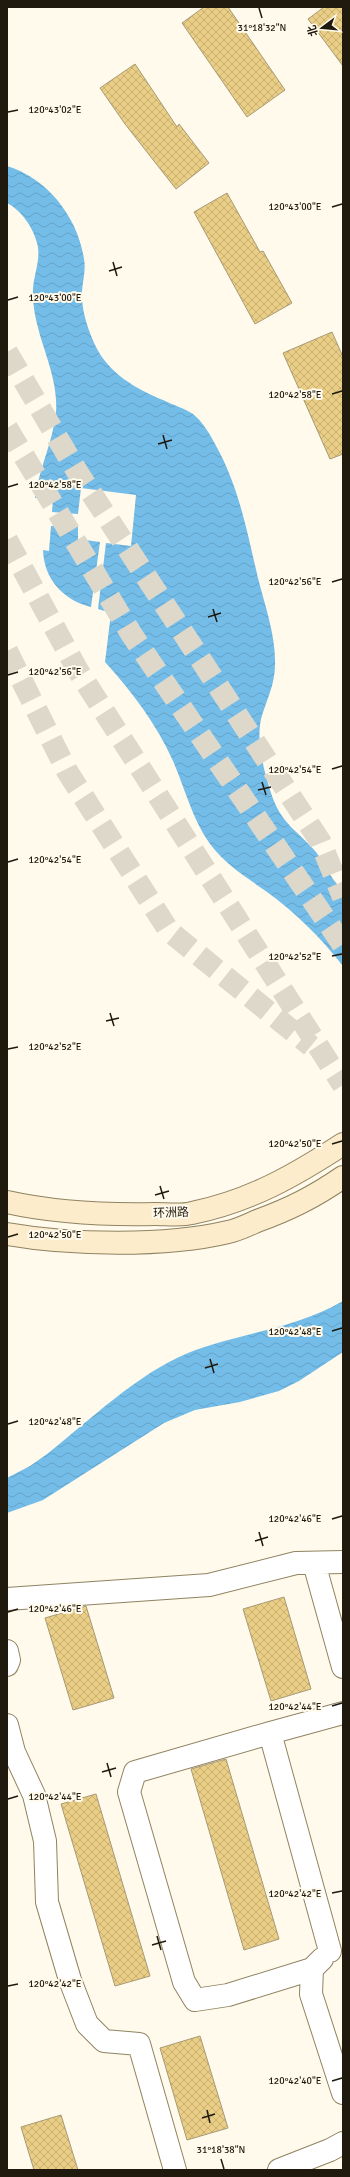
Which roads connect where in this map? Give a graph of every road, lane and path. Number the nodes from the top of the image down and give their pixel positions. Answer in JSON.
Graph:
{"nodes":[{"id":1,"x":343,"y":1144,"type":"edge"},
{"id":2,"x":343,"y":1177,"type":"edge"},
{"id":3,"x":7,"y":1202,"type":"edge"},
{"id":4,"x":7,"y":1234,"type":"edge"},
{"id":5,"x":343,"y":1562,"type":"edge"},
{"id":6,"x":314,"y":1563,"type":"junction"},
{"id":7,"x":7,"y":1599,"type":"edge"},
{"id":8,"x":7,"y":1652,"type":"edge"},
{"id":9,"x":7,"y":1665,"type":"edge"},
{"id":10,"x":343,"y":1667,"type":"edge"},
{"id":11,"x":343,"y":1714,"type":"edge"},
{"id":12,"x":7,"y":1724,"type":"edge"},
{"id":13,"x":270,"y":1733,"type":"junction"},
{"id":14,"x":336,"y":1949,"type":"edge"},
{"id":15,"x":312,"y":1969,"type":"junction"},
{"id":16,"x":343,"y":2093,"type":"edge"},
{"id":17,"x":343,"y":2143,"type":"edge"},
{"id":18,"x":175,"y":2170,"type":"edge"},
{"id":19,"x":279,"y":2170,"type":"edge"}],
"edges":[{"from":1,"to":3,"type":"street","name":"环洲路"},
{"from":2,"to":4,"type":"street"},
{"from":5,"to":6,"type":"street"},
{"from":6,"to":7,"type":"street"},
{"from":6,"to":10,"type":"street"},
{"from":8,"to":9,"type":"street"},
{"from":11,"to":13,"type":"street"},
{"from":12,"to":18,"type":"street"},
{"from":13,"to":14,"type":"street"},
{"from":13,"to":15,"type":"street"},
{"from":14,"to":15,"type":"street"},
{"from":15,"to":16,"type":"street"},
{"from":17,"to":19,"type":"street"}]}
